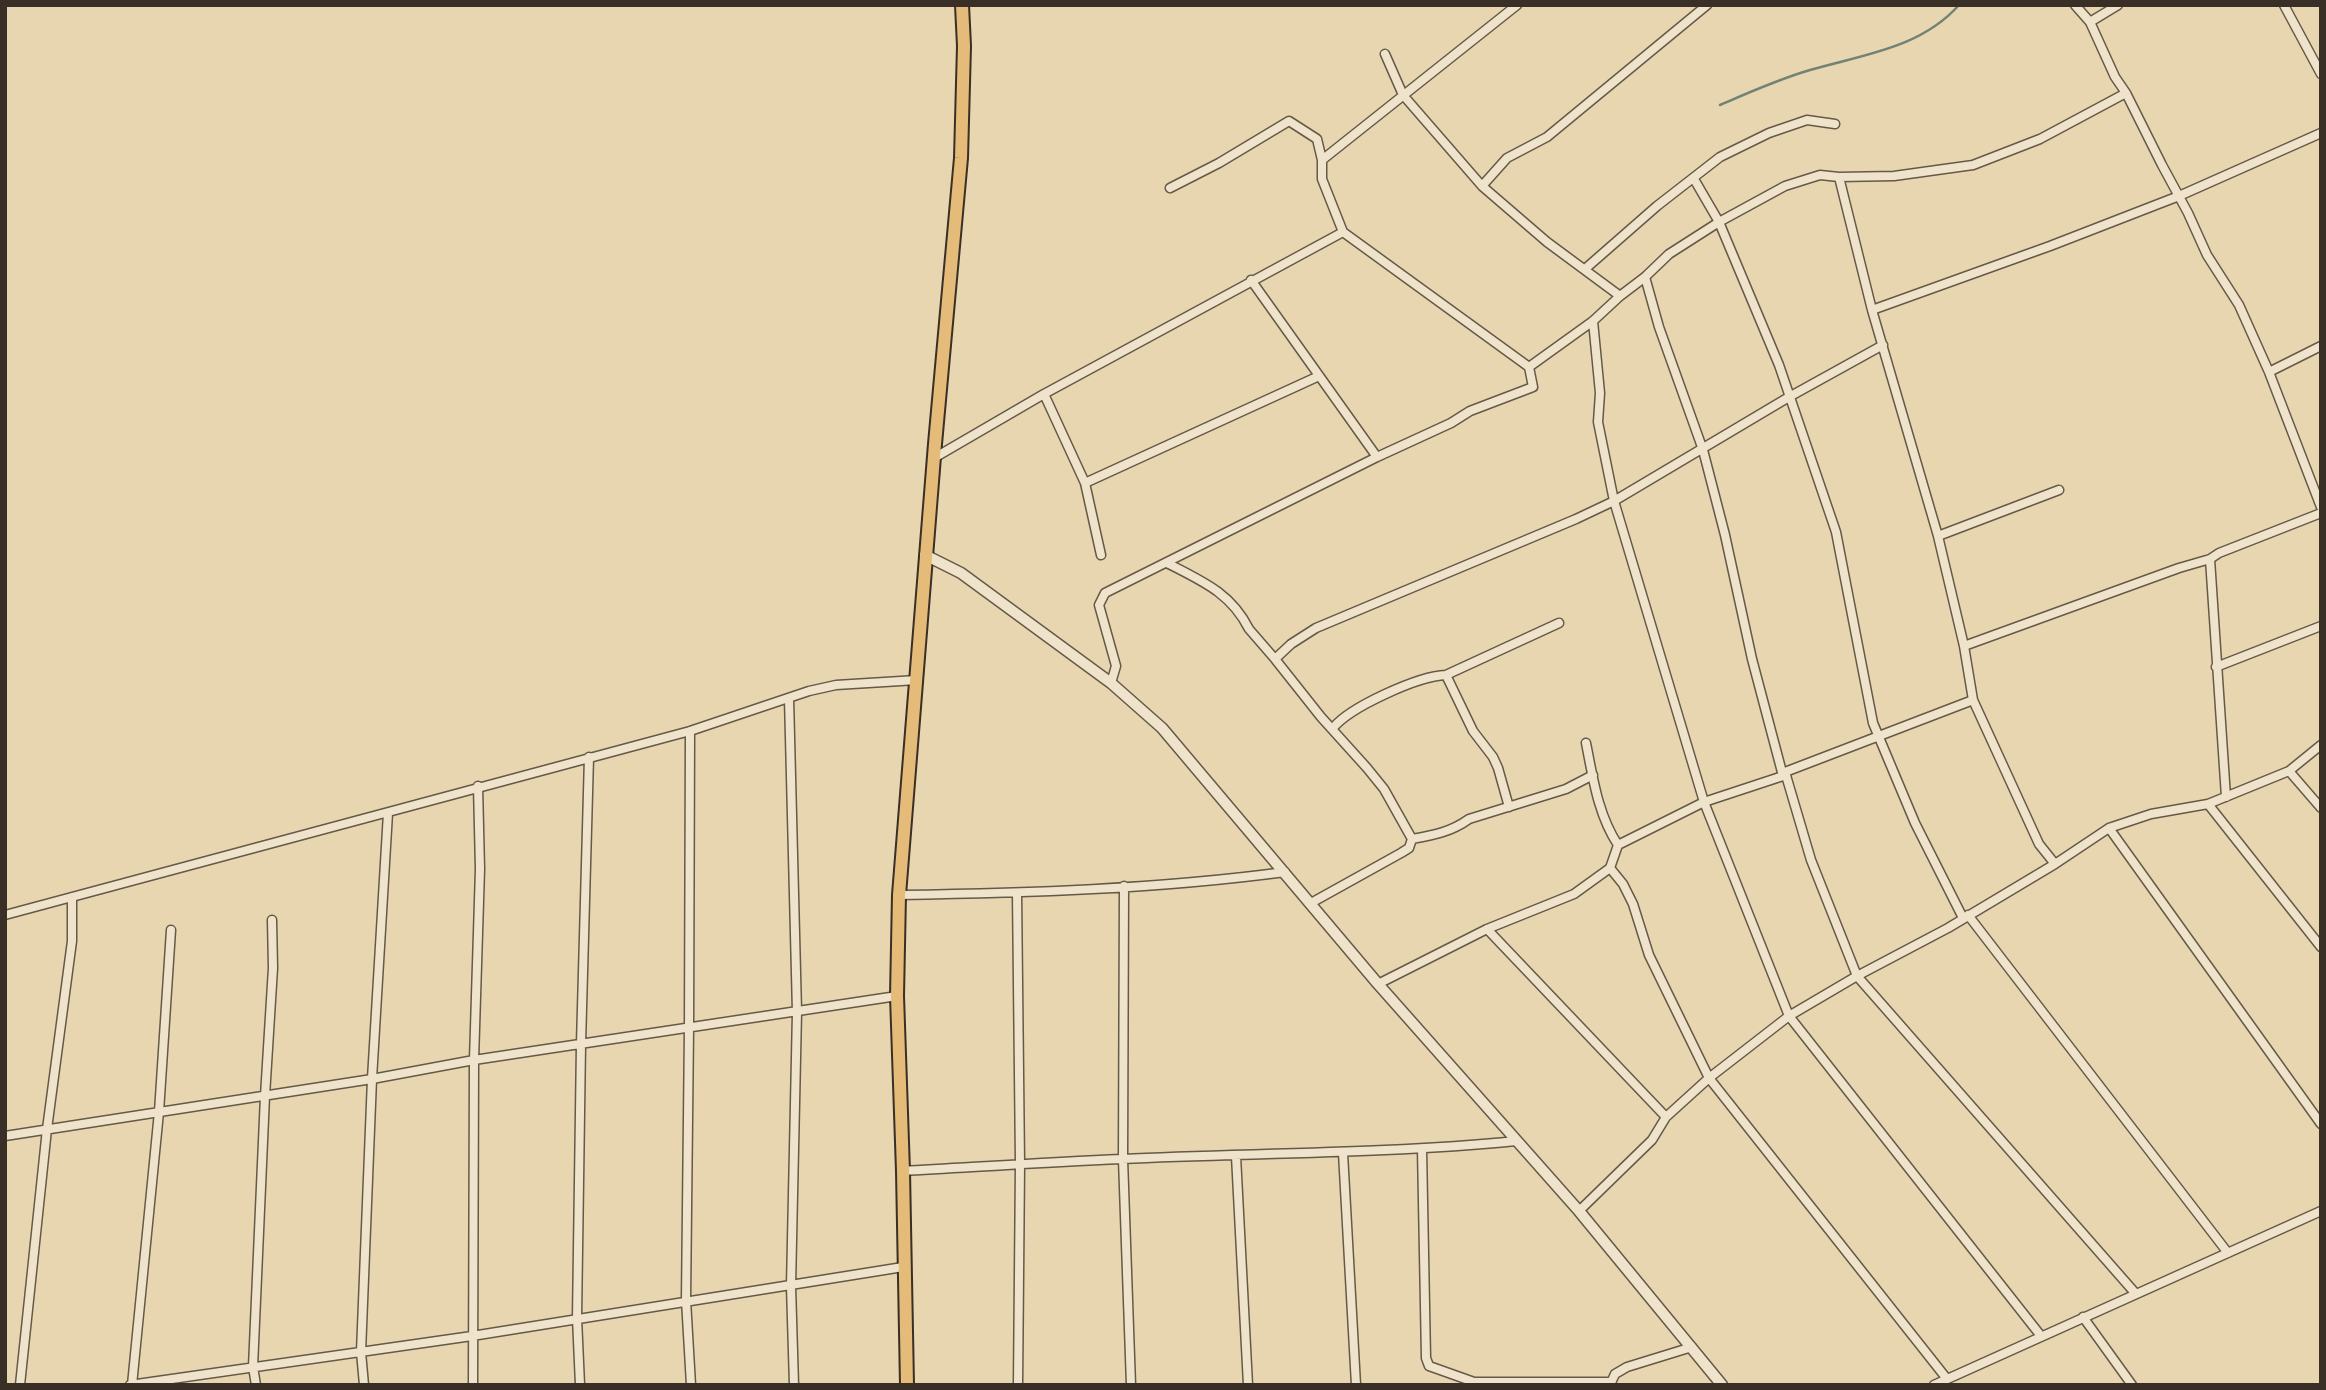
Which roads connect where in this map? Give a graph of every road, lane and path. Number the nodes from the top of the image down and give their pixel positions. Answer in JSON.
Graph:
{"nodes":[{"id":1,"x":962,"y":5,"type":"edge"},
{"id":2,"x":1517,"y":5,"type":"edge"},
{"id":3,"x":1707,"y":5,"type":"edge"},
{"id":4,"x":2076,"y":5,"type":"edge"},
{"id":5,"x":2118,"y":5,"type":"edge"},
{"id":6,"x":2284,"y":5,"type":"edge"},
{"id":7,"x":2090,"y":22,"type":"junction"},
{"id":8,"x":1385,"y":54,"type":"dead end"},
{"id":9,"x":2321,"y":74,"type":"edge"},
{"id":10,"x":2126,"y":93,"type":"junction"},
{"id":11,"x":1403,"y":95,"type":"junction"},
{"id":12,"x":1835,"y":124,"type":"dead end"},
{"id":13,"x":2321,"y":133,"type":"edge"},
{"id":14,"x":1322,"y":160,"type":"junction"},
{"id":15,"x":1839,"y":177,"type":"junction"},
{"id":16,"x":1694,"y":179,"type":"junction"},
{"id":17,"x":1482,"y":186,"type":"junction"},
{"id":18,"x":1170,"y":188,"type":"dead end"},
{"id":19,"x":2179,"y":196,"type":"junction"},
{"id":20,"x":1719,"y":222,"type":"junction"},
{"id":21,"x":1343,"y":232,"type":"junction"},
{"id":22,"x":1584,"y":269,"type":"junction"},
{"id":23,"x":1645,"y":277,"type":"junction"},
{"id":24,"x":1251,"y":280,"type":"junction"},
{"id":25,"x":1620,"y":296,"type":"junction"},
{"id":26,"x":1872,"y":310,"type":"junction"},
{"id":27,"x":1593,"y":321,"type":"junction"},
{"id":28,"x":1882,"y":345,"type":"junction"},
{"id":29,"x":2321,"y":346,"type":"edge"},
{"id":30,"x":1530,"y":367,"type":"junction"},
{"id":31,"x":2269,"y":372,"type":"junction"},
{"id":32,"x":1319,"y":376,"type":"junction"},
{"id":33,"x":1044,"y":394,"type":"junction"},
{"id":34,"x":1789,"y":397,"type":"junction"},
{"id":35,"x":1703,"y":450,"type":"junction"},
{"id":36,"x":1377,"y":457,"type":"junction"},
{"id":37,"x":934,"y":458,"type":"junction"},
{"id":38,"x":1085,"y":483,"type":"junction"},
{"id":39,"x":2059,"y":490,"type":"dead end"},
{"id":40,"x":1614,"y":501,"type":"junction"},
{"id":41,"x":2321,"y":507,"type":"edge"},
{"id":42,"x":2321,"y":513,"type":"edge"},
{"id":43,"x":1938,"y":536,"type":"junction"},
{"id":44,"x":926,"y":555,"type":"junction"},
{"id":45,"x":1101,"y":555,"type":"dead end"},
{"id":46,"x":2210,"y":559,"type":"junction"},
{"id":47,"x":1167,"y":563,"type":"junction"},
{"id":48,"x":1559,"y":623,"type":"dead end"},
{"id":49,"x":2321,"y":626,"type":"edge"},
{"id":50,"x":1964,"y":646,"type":"junction"},
{"id":51,"x":1275,"y":659,"type":"junction"},
{"id":52,"x":2216,"y":667,"type":"junction"},
{"id":53,"x":1446,"y":675,"type":"junction"},
{"id":54,"x":917,"y":680,"type":"junction"},
{"id":55,"x":1111,"y":683,"type":"junction"},
{"id":56,"x":789,"y":698,"type":"junction"},
{"id":57,"x":1973,"y":700,"type":"junction"},
{"id":58,"x":1333,"y":728,"type":"junction"},
{"id":59,"x":690,"y":731,"type":"junction"},
{"id":60,"x":1880,"y":735,"type":"junction"},
{"id":61,"x":1586,"y":743,"type":"dead end"},
{"id":62,"x":2321,"y":745,"type":"edge"},
{"id":63,"x":589,"y":757,"type":"junction"},
{"id":64,"x":2289,"y":771,"type":"junction"},
{"id":65,"x":1784,"y":774,"type":"junction"},
{"id":66,"x":1593,"y":775,"type":"junction"},
{"id":67,"x":478,"y":786,"type":"junction"},
{"id":68,"x":2225,"y":797,"type":"junction"},
{"id":69,"x":1704,"y":802,"type":"junction"},
{"id":70,"x":2208,"y":804,"type":"junction"},
{"id":71,"x":1509,"y":807,"type":"junction"},
{"id":72,"x":2321,"y":808,"type":"edge"},
{"id":73,"x":388,"y":813,"type":"junction"},
{"id":74,"x":2109,"y":828,"type":"junction"},
{"id":75,"x":1412,"y":839,"type":"junction"},
{"id":76,"x":1618,"y":845,"type":"junction"},
{"id":77,"x":2056,"y":864,"type":"junction"},
{"id":78,"x":1609,"y":868,"type":"junction"},
{"id":79,"x":1285,"y":872,"type":"junction"},
{"id":80,"x":1124,"y":886,"type":"junction"},
{"id":81,"x":1017,"y":893,"type":"junction"},
{"id":82,"x":899,"y":895,"type":"junction"},
{"id":83,"x":72,"y":898,"type":"junction"},
{"id":84,"x":1311,"y":903,"type":"junction"},
{"id":85,"x":5,"y":915,"type":"edge"},
{"id":86,"x":1966,"y":916,"type":"junction"},
{"id":87,"x":272,"y":920,"type":"dead end"},
{"id":88,"x":1487,"y":929,"type":"junction"},
{"id":89,"x":171,"y":930,"type":"dead end"},
{"id":90,"x":2321,"y":947,"type":"edge"},
{"id":91,"x":1857,"y":976,"type":"junction"},
{"id":92,"x":1378,"y":984,"type":"junction"},
{"id":93,"x":897,"y":996,"type":"junction"},
{"id":94,"x":797,"y":1013,"type":"junction"},
{"id":95,"x":1789,"y":1016,"type":"junction"},
{"id":96,"x":689,"y":1028,"type":"junction"},
{"id":97,"x":581,"y":1044,"type":"junction"},
{"id":98,"x":474,"y":1060,"type":"junction"},
{"id":99,"x":1709,"y":1077,"type":"junction"},
{"id":100,"x":372,"y":1079,"type":"junction"},
{"id":101,"x":265,"y":1096,"type":"junction"},
{"id":102,"x":159,"y":1112,"type":"junction"},
{"id":103,"x":1665,"y":1118,"type":"junction"},
{"id":104,"x":2321,"y":1124,"type":"edge"},
{"id":105,"x":47,"y":1129,"type":"junction"},
{"id":106,"x":5,"y":1136,"type":"edge"},
{"id":107,"x":1516,"y":1141,"type":"junction"},
{"id":108,"x":1422,"y":1149,"type":"junction"},
{"id":109,"x":1343,"y":1153,"type":"junction"},
{"id":110,"x":1236,"y":1156,"type":"junction"},
{"id":111,"x":1123,"y":1159,"type":"junction"},
{"id":112,"x":1020,"y":1164,"type":"junction"},
{"id":113,"x":903,"y":1171,"type":"junction"},
{"id":114,"x":1579,"y":1211,"type":"junction"},
{"id":115,"x":2321,"y":1211,"type":"edge"},
{"id":116,"x":2228,"y":1253,"type":"junction"},
{"id":117,"x":903,"y":1267,"type":"junction"},
{"id":118,"x":791,"y":1286,"type":"junction"},
{"id":119,"x":2136,"y":1294,"type":"junction"},
{"id":120,"x":685,"y":1300,"type":"junction"},
{"id":121,"x":2083,"y":1317,"type":"junction"},
{"id":122,"x":577,"y":1318,"type":"junction"},
{"id":123,"x":472,"y":1336,"type":"junction"},
{"id":124,"x":2041,"y":1336,"type":"junction"},
{"id":125,"x":1692,"y":1347,"type":"junction"},
{"id":126,"x":361,"y":1352,"type":"junction"},
{"id":127,"x":253,"y":1367,"type":"junction"},
{"id":128,"x":1947,"y":1379,"type":"junction"},
{"id":129,"x":150,"y":1383,"type":"edge"},
{"id":130,"x":1474,"y":1383,"type":"edge"},
{"id":131,"x":1610,"y":1384,"type":"edge"},
{"id":132,"x":20,"y":1385,"type":"edge"},
{"id":133,"x":131,"y":1385,"type":"edge"},
{"id":134,"x":256,"y":1385,"type":"edge"},
{"id":135,"x":364,"y":1385,"type":"edge"},
{"id":136,"x":473,"y":1385,"type":"edge"},
{"id":137,"x":580,"y":1385,"type":"edge"},
{"id":138,"x":691,"y":1385,"type":"edge"},
{"id":139,"x":794,"y":1385,"type":"edge"},
{"id":140,"x":907,"y":1385,"type":"edge"},
{"id":141,"x":1018,"y":1385,"type":"edge"},
{"id":142,"x":1131,"y":1385,"type":"edge"},
{"id":143,"x":1248,"y":1385,"type":"edge"},
{"id":144,"x":1356,"y":1385,"type":"edge"},
{"id":145,"x":1722,"y":1385,"type":"edge"},
{"id":146,"x":1934,"y":1385,"type":"edge"},
{"id":147,"x":2132,"y":1385,"type":"edge"}],
"edges":[{"from":1,"to":37,"type":"main road"},
{"from":2,"to":11,"type":"street"},
{"from":3,"to":17,"type":"street"},
{"from":4,"to":7,"type":"street"},
{"from":5,"to":7,"type":"street"},
{"from":6,"to":9,"type":"street"},
{"from":7,"to":10,"type":"street"},
{"from":8,"to":11,"type":"street"},
{"from":10,"to":15,"type":"street"},
{"from":10,"to":19,"type":"street"},
{"from":11,"to":14,"type":"street"},
{"from":11,"to":17,"type":"street"},
{"from":12,"to":16,"type":"street"},
{"from":13,"to":19,"type":"street"},
{"from":14,"to":18,"type":"street"},
{"from":14,"to":21,"type":"street"},
{"from":15,"to":20,"type":"street"},
{"from":15,"to":26,"type":"street"},
{"from":16,"to":20,"type":"street"},
{"from":16,"to":22,"type":"street"},
{"from":17,"to":22,"type":"street"},
{"from":19,"to":26,"type":"street"},
{"from":19,"to":31,"type":"street"},
{"from":20,"to":23,"type":"street"},
{"from":20,"to":34,"type":"street"},
{"from":21,"to":24,"type":"street"},
{"from":21,"to":30,"type":"street"},
{"from":22,"to":25,"type":"street"},
{"from":23,"to":25,"type":"street"},
{"from":23,"to":35,"type":"street"},
{"from":24,"to":32,"type":"street"},
{"from":24,"to":33,"type":"street"},
{"from":25,"to":27,"type":"street"},
{"from":26,"to":28,"type":"street"},
{"from":27,"to":30,"type":"street"},
{"from":27,"to":40,"type":"street"},
{"from":28,"to":34,"type":"street"},
{"from":28,"to":43,"type":"street"},
{"from":29,"to":31,"type":"street"},
{"from":30,"to":36,"type":"street"},
{"from":31,"to":41,"type":"street"},
{"from":32,"to":36,"type":"street"},
{"from":32,"to":38,"type":"street"},
{"from":33,"to":37,"type":"street"},
{"from":33,"to":38,"type":"street"},
{"from":34,"to":35,"type":"street"},
{"from":34,"to":60,"type":"street"},
{"from":35,"to":40,"type":"street"},
{"from":35,"to":65,"type":"street"},
{"from":36,"to":47,"type":"street"},
{"from":37,"to":44,"type":"main road"},
{"from":38,"to":45,"type":"street"},
{"from":39,"to":43,"type":"street"},
{"from":40,"to":51,"type":"street"},
{"from":40,"to":69,"type":"street"},
{"from":42,"to":46,"type":"street"},
{"from":43,"to":50,"type":"street"},
{"from":44,"to":54,"type":"main road"},
{"from":44,"to":55,"type":"street"},
{"from":46,"to":50,"type":"street"},
{"from":46,"to":52,"type":"street"},
{"from":47,"to":51,"type":"street"},
{"from":47,"to":55,"type":"street"},
{"from":48,"to":53,"type":"street"},
{"from":49,"to":52,"type":"street"},
{"from":50,"to":57,"type":"street"},
{"from":51,"to":58,"type":"street"},
{"from":52,"to":68,"type":"street"},
{"from":53,"to":58,"type":"street"},
{"from":53,"to":71,"type":"street"},
{"from":54,"to":56,"type":"street"},
{"from":54,"to":82,"type":"main road"},
{"from":55,"to":79,"type":"street"},
{"from":56,"to":59,"type":"street"},
{"from":56,"to":94,"type":"street"},
{"from":57,"to":60,"type":"street"},
{"from":57,"to":77,"type":"street"},
{"from":58,"to":75,"type":"street"},
{"from":59,"to":63,"type":"street"},
{"from":59,"to":96,"type":"street"},
{"from":60,"to":65,"type":"street"},
{"from":60,"to":86,"type":"street"},
{"from":61,"to":66,"type":"street"},
{"from":62,"to":64,"type":"street"},
{"from":63,"to":67,"type":"street"},
{"from":63,"to":97,"type":"street"},
{"from":64,"to":68,"type":"street"},
{"from":64,"to":72,"type":"street"},
{"from":65,"to":69,"type":"street"},
{"from":65,"to":91,"type":"street"},
{"from":66,"to":71,"type":"street"},
{"from":66,"to":76,"type":"street"},
{"from":67,"to":73,"type":"street"},
{"from":67,"to":98,"type":"street"},
{"from":68,"to":70,"type":"street"},
{"from":69,"to":76,"type":"street"},
{"from":69,"to":95,"type":"street"},
{"from":70,"to":74,"type":"street"},
{"from":70,"to":90,"type":"street"},
{"from":71,"to":75,"type":"street"},
{"from":73,"to":83,"type":"street"},
{"from":73,"to":100,"type":"street"},
{"from":74,"to":77,"type":"street"},
{"from":74,"to":104,"type":"street"},
{"from":75,"to":84,"type":"street"},
{"from":76,"to":78,"type":"street"},
{"from":77,"to":86,"type":"street"},
{"from":78,"to":88,"type":"street"},
{"from":78,"to":99,"type":"street"},
{"from":79,"to":80,"type":"street"},
{"from":79,"to":84,"type":"street"},
{"from":80,"to":81,"type":"street"},
{"from":80,"to":111,"type":"street"},
{"from":81,"to":82,"type":"street"},
{"from":81,"to":112,"type":"street"},
{"from":82,"to":93,"type":"main road"},
{"from":83,"to":85,"type":"street"},
{"from":83,"to":105,"type":"street"},
{"from":84,"to":92,"type":"street"},
{"from":86,"to":91,"type":"street"},
{"from":86,"to":116,"type":"street"},
{"from":87,"to":101,"type":"street"},
{"from":88,"to":92,"type":"street"},
{"from":88,"to":103,"type":"street"},
{"from":89,"to":102,"type":"street"},
{"from":91,"to":95,"type":"street"},
{"from":91,"to":119,"type":"street"},
{"from":92,"to":107,"type":"street"},
{"from":93,"to":94,"type":"street"},
{"from":93,"to":113,"type":"main road"},
{"from":94,"to":96,"type":"street"},
{"from":94,"to":118,"type":"street"},
{"from":95,"to":99,"type":"street"},
{"from":95,"to":124,"type":"street"},
{"from":96,"to":97,"type":"street"},
{"from":96,"to":120,"type":"street"},
{"from":97,"to":98,"type":"street"},
{"from":97,"to":122,"type":"street"},
{"from":98,"to":100,"type":"street"},
{"from":98,"to":123,"type":"street"},
{"from":99,"to":103,"type":"street"},
{"from":99,"to":128,"type":"street"},
{"from":100,"to":101,"type":"street"},
{"from":100,"to":126,"type":"street"},
{"from":101,"to":102,"type":"street"},
{"from":101,"to":127,"type":"street"},
{"from":102,"to":105,"type":"street"},
{"from":102,"to":133,"type":"street"},
{"from":103,"to":114,"type":"street"},
{"from":105,"to":106,"type":"street"},
{"from":105,"to":132,"type":"street"},
{"from":107,"to":108,"type":"street"},
{"from":107,"to":114,"type":"street"},
{"from":108,"to":109,"type":"street"},
{"from":108,"to":130,"type":"street"},
{"from":109,"to":110,"type":"street"},
{"from":109,"to":144,"type":"street"},
{"from":110,"to":111,"type":"street"},
{"from":110,"to":143,"type":"street"},
{"from":111,"to":112,"type":"street"},
{"from":111,"to":142,"type":"street"},
{"from":112,"to":113,"type":"street"},
{"from":112,"to":141,"type":"street"},
{"from":113,"to":117,"type":"main road"},
{"from":114,"to":125,"type":"street"},
{"from":115,"to":116,"type":"street"},
{"from":116,"to":119,"type":"street"},
{"from":117,"to":118,"type":"street"},
{"from":117,"to":140,"type":"main road"},
{"from":118,"to":120,"type":"street"},
{"from":118,"to":139,"type":"street"},
{"from":119,"to":121,"type":"street"},
{"from":120,"to":122,"type":"street"},
{"from":120,"to":138,"type":"street"},
{"from":121,"to":124,"type":"street"},
{"from":121,"to":147,"type":"street"},
{"from":122,"to":123,"type":"street"},
{"from":122,"to":137,"type":"street"},
{"from":123,"to":126,"type":"street"},
{"from":123,"to":136,"type":"street"},
{"from":124,"to":128,"type":"street"},
{"from":125,"to":131,"type":"street"},
{"from":125,"to":145,"type":"street"},
{"from":126,"to":127,"type":"street"},
{"from":126,"to":135,"type":"street"},
{"from":127,"to":129,"type":"street"},
{"from":127,"to":134,"type":"street"},
{"from":128,"to":146,"type":"street"},
{"from":129,"to":133,"type":"street"},
{"from":130,"to":131,"type":"street"}]}
